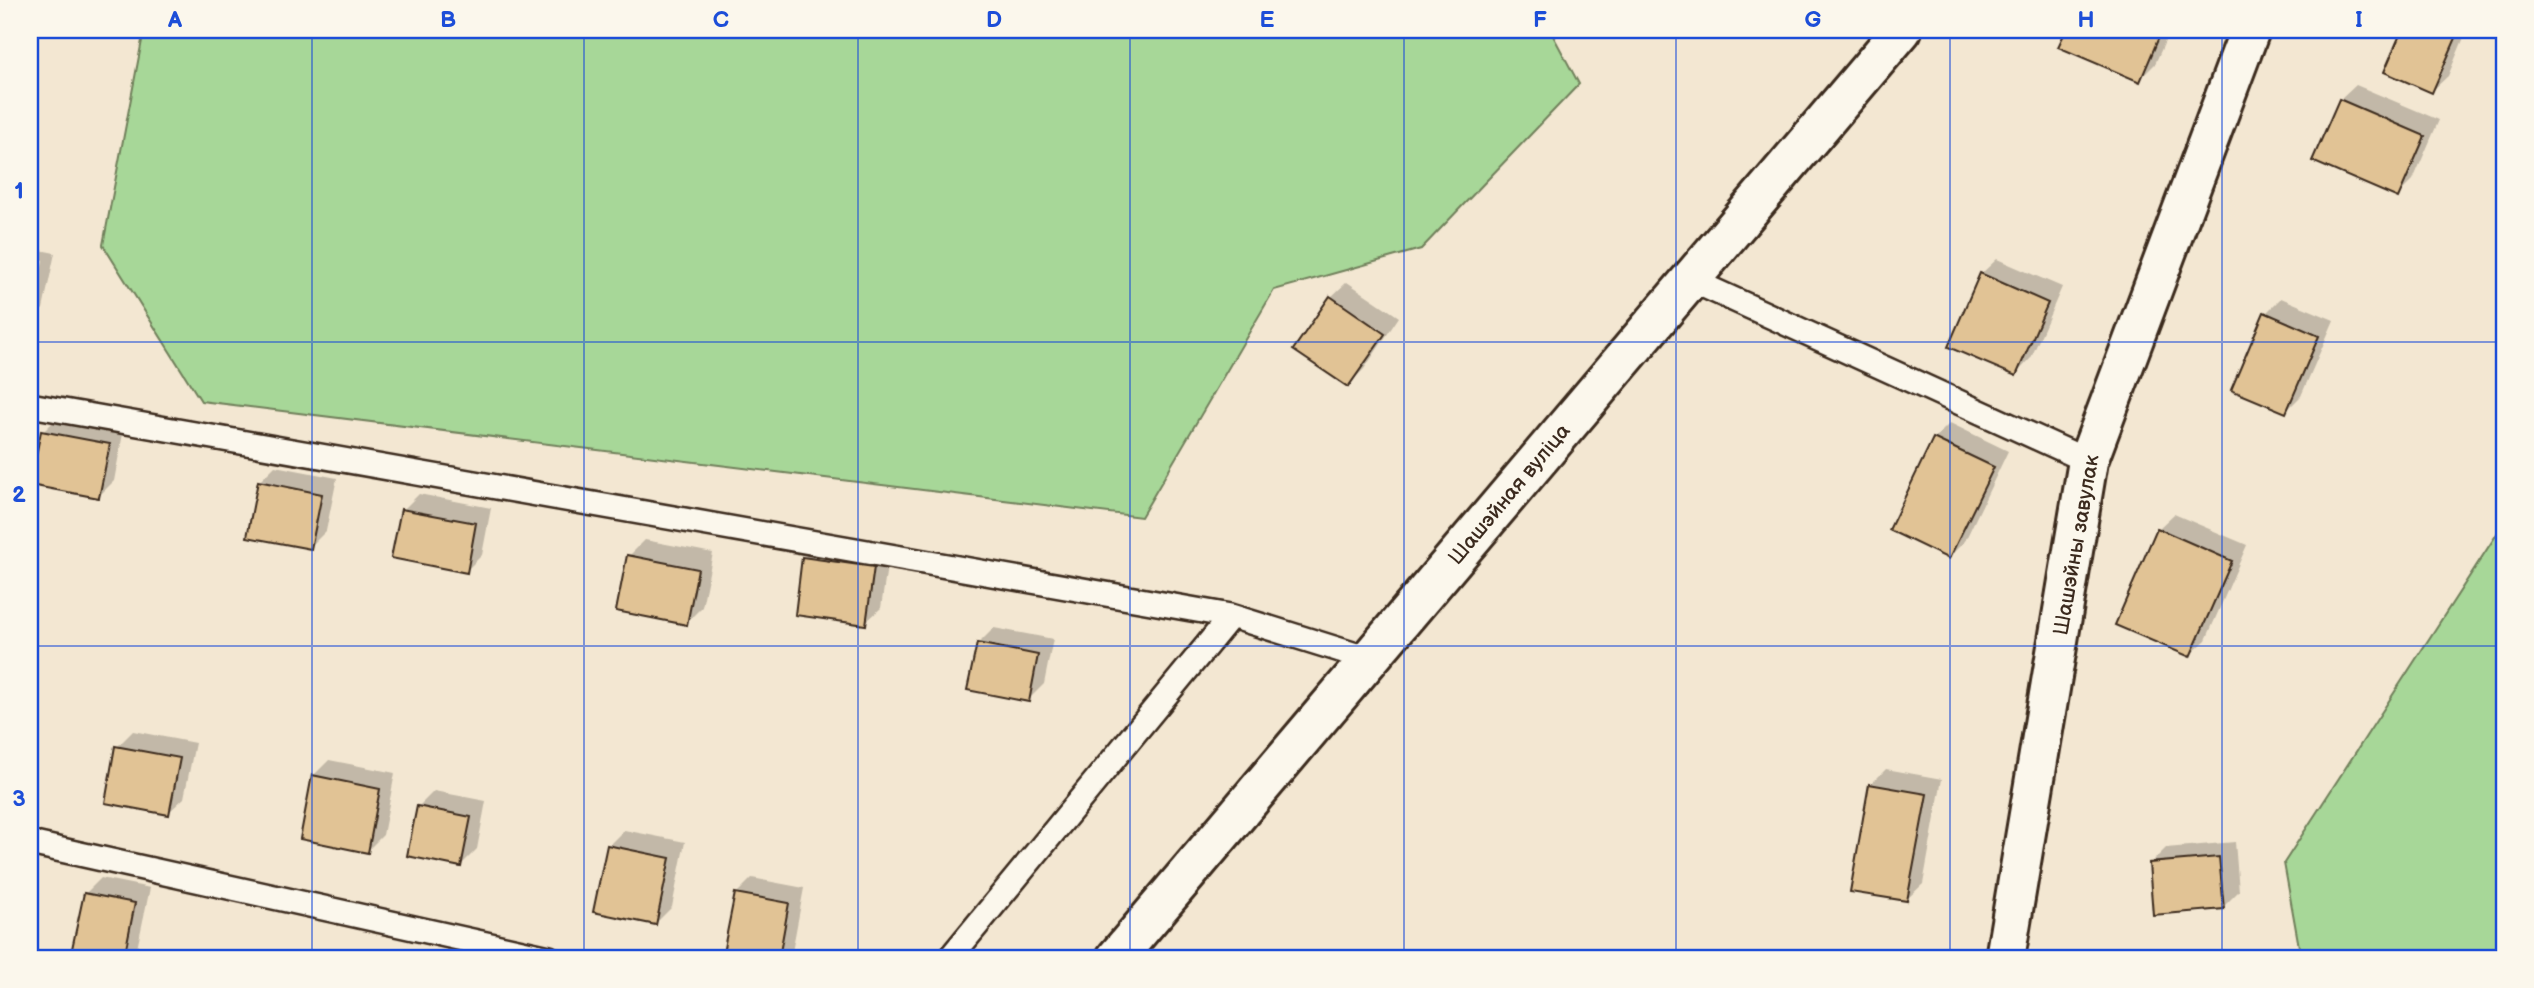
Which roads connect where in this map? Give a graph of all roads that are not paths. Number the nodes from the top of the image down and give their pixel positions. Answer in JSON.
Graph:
{"nodes":[{"id":1,"x":1902,"y":30,"type":"edge"},
{"id":2,"x":2250,"y":30,"type":"edge"},
{"id":3,"x":1691,"y":280,"type":"junction"},
{"id":4,"x":30,"y":405,"type":"edge"},
{"id":5,"x":2088,"y":461,"type":"junction"},
{"id":6,"x":1231,"y":617,"type":"junction"},
{"id":7,"x":1369,"y":659,"type":"junction"},
{"id":8,"x":30,"y":843,"type":"edge"},
{"id":9,"x":549,"y":958,"type":"edge"},
{"id":10,"x":950,"y":958,"type":"edge"},
{"id":11,"x":1116,"y":958,"type":"edge"},
{"id":12,"x":2005,"y":958,"type":"edge"}],
"edges":[{"from":1,"to":3,"type":"main road","name":"Шашэйная вуліца"},
{"from":2,"to":5,"type":"main road","name":"Шашэйны завулак"},
{"from":3,"to":5,"type":"lane"},
{"from":3,"to":7,"type":"main road","name":"Шашэйная вуліца"},
{"from":4,"to":6,"type":"lane"},
{"from":5,"to":12,"type":"main road","name":"Шашэйны завулак"},
{"from":6,"to":7,"type":"lane"},
{"from":6,"to":10,"type":"lane"},
{"from":7,"to":11,"type":"main road","name":"Шашэйная вуліца"},
{"from":8,"to":9,"type":"lane"}]}
